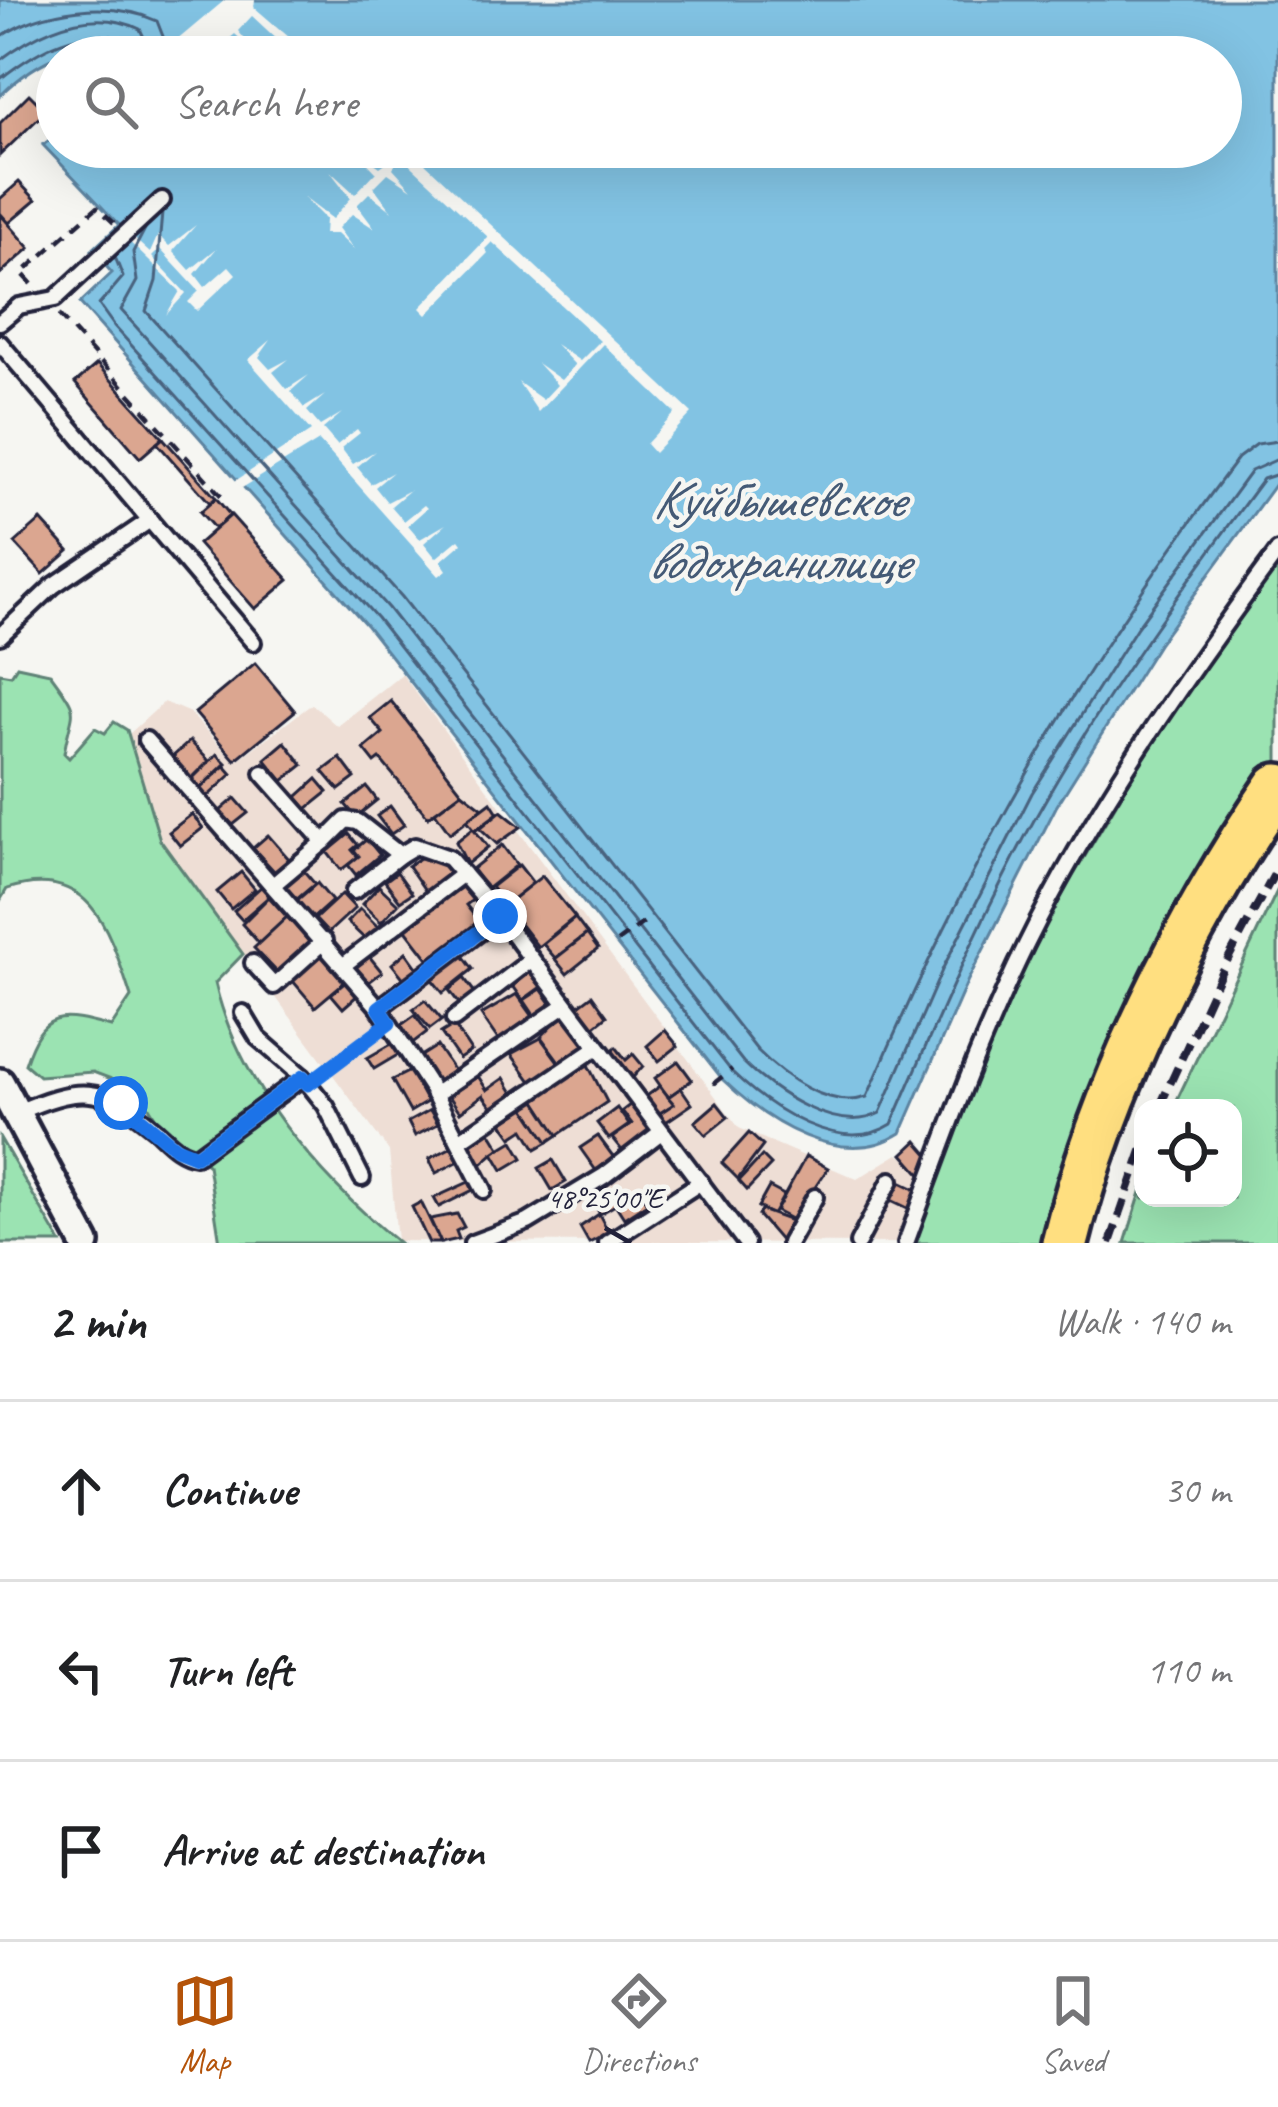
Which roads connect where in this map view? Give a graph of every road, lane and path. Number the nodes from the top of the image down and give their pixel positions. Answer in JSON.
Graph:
{"nodes":[{"id":1,"x":162,"y":200,"type":"dead end"},
{"id":2,"x":108,"y":218,"type":"dead end"},
{"id":3,"x":46,"y":301,"type":"junction"},
{"id":4,"x":0,"y":322,"type":"edge"},
{"id":5,"x":0,"y":343,"type":"edge"},
{"id":6,"x":225,"y":500,"type":"dead end"},
{"id":7,"x":149,"y":520,"type":"junction"},
{"id":8,"x":1278,"y":551,"type":"edge"},
{"id":9,"x":0,"y":636,"type":"edge"},
{"id":10,"x":253,"y":642,"type":"dead end"},
{"id":11,"x":146,"y":740,"type":"dead end"},
{"id":12,"x":263,"y":773,"type":"dead end"},
{"id":13,"x":1278,"y":787,"type":"edge"},
{"id":14,"x":324,"y":842,"type":"junction"},
{"id":15,"x":400,"y":855,"type":"junction"},
{"id":16,"x":463,"y":874,"type":"junction"},
{"id":17,"x":273,"y":885,"type":"junction"},
{"id":18,"x":354,"y":891,"type":"dead end"},
{"id":19,"x":500,"y":916,"type":"junction"},
{"id":20,"x":647,"y":920,"type":"dead end"},
{"id":21,"x":324,"y":941,"type":"junction"},
{"id":22,"x":617,"y":941,"type":"dead end"},
{"id":23,"x":531,"y":960,"type":"junction"},
{"id":24,"x":254,"y":963,"type":"dead end"},
{"id":25,"x":345,"y":964,"type":"junction"},
{"id":26,"x":565,"y":1005,"type":"junction"},
{"id":27,"x":379,"y":1008,"type":"junction"},
{"id":28,"x":243,"y":1013,"type":"dead end"},
{"id":29,"x":454,"y":1019,"type":"dead end"},
{"id":30,"x":389,"y":1023,"type":"junction"},
{"id":31,"x":596,"y":1048,"type":"junction"},
{"id":32,"x":732,"y":1069,"type":"dead end"},
{"id":33,"x":306,"y":1080,"type":"junction"},
{"id":34,"x":0,"y":1083,"type":"edge"},
{"id":35,"x":713,"y":1084,"type":"dead end"},
{"id":36,"x":434,"y":1095,"type":"junction"},
{"id":37,"x":15,"y":1113,"type":"junction"},
{"id":38,"x":661,"y":1132,"type":"junction"},
{"id":39,"x":459,"y":1141,"type":"junction"},
{"id":40,"x":362,"y":1178,"type":"dead end"},
{"id":41,"x":891,"y":1180,"type":"dead end"},
{"id":42,"x":701,"y":1182,"type":"junction"},
{"id":43,"x":484,"y":1190,"type":"dead end"},
{"id":44,"x":814,"y":1197,"type":"dead end"},
{"id":45,"x":744,"y":1242,"type":"edge"},
{"id":46,"x":85,"y":1243,"type":"edge"},
{"id":47,"x":472,"y":1243,"type":"edge"},
{"id":48,"x":607,"y":1243,"type":"edge"},
{"id":49,"x":789,"y":1243,"type":"edge"},
{"id":50,"x":858,"y":1243,"type":"edge"},
{"id":51,"x":907,"y":1243,"type":"edge"},
{"id":52,"x":1065,"y":1243,"type":"edge"}],
"edges":[{"from":1,"to":3,"type":"lane"},
{"from":2,"to":3,"type":"path"},
{"from":3,"to":4,"type":"lane"},
{"from":3,"to":6,"type":"path"},
{"from":5,"to":7,"type":"lane"},
{"from":7,"to":9,"type":"lane"},
{"from":7,"to":10,"type":"lane"},
{"from":8,"to":51,"type":"lane"},
{"from":11,"to":17,"type":"lane"},
{"from":12,"to":14,"type":"lane"},
{"from":13,"to":52,"type":"main road"},
{"from":14,"to":15,"type":"lane"},
{"from":14,"to":17,"type":"lane"},
{"from":15,"to":16,"type":"lane"},
{"from":15,"to":18,"type":"lane"},
{"from":16,"to":19,"type":"lane"},
{"from":16,"to":25,"type":"lane"},
{"from":17,"to":21,"type":"lane"},
{"from":19,"to":23,"type":"lane"},
{"from":19,"to":27,"type":"lane"},
{"from":20,"to":22,"type":"path"},
{"from":21,"to":24,"type":"lane"},
{"from":21,"to":25,"type":"lane"},
{"from":23,"to":26,"type":"lane"},
{"from":23,"to":29,"type":"lane"},
{"from":25,"to":27,"type":"lane"},
{"from":26,"to":31,"type":"lane"},
{"from":26,"to":36,"type":"lane"},
{"from":27,"to":30,"type":"lane"},
{"from":28,"to":33,"type":"lane"},
{"from":30,"to":33,"type":"path"},
{"from":30,"to":36,"type":"lane"},
{"from":31,"to":38,"type":"lane"},
{"from":31,"to":39,"type":"lane"},
{"from":32,"to":35,"type":"path"},
{"from":33,"to":37,"type":"lane"},
{"from":33,"to":40,"type":"lane"},
{"from":34,"to":37,"type":"street"},
{"from":36,"to":39,"type":"lane"},
{"from":37,"to":46,"type":"street"},
{"from":38,"to":42,"type":"lane"},
{"from":38,"to":47,"type":"lane"},
{"from":39,"to":43,"type":"lane"},
{"from":41,"to":50,"type":"lane"},
{"from":42,"to":45,"type":"lane"},
{"from":42,"to":48,"type":"lane"},
{"from":44,"to":49,"type":"lane"}]}
